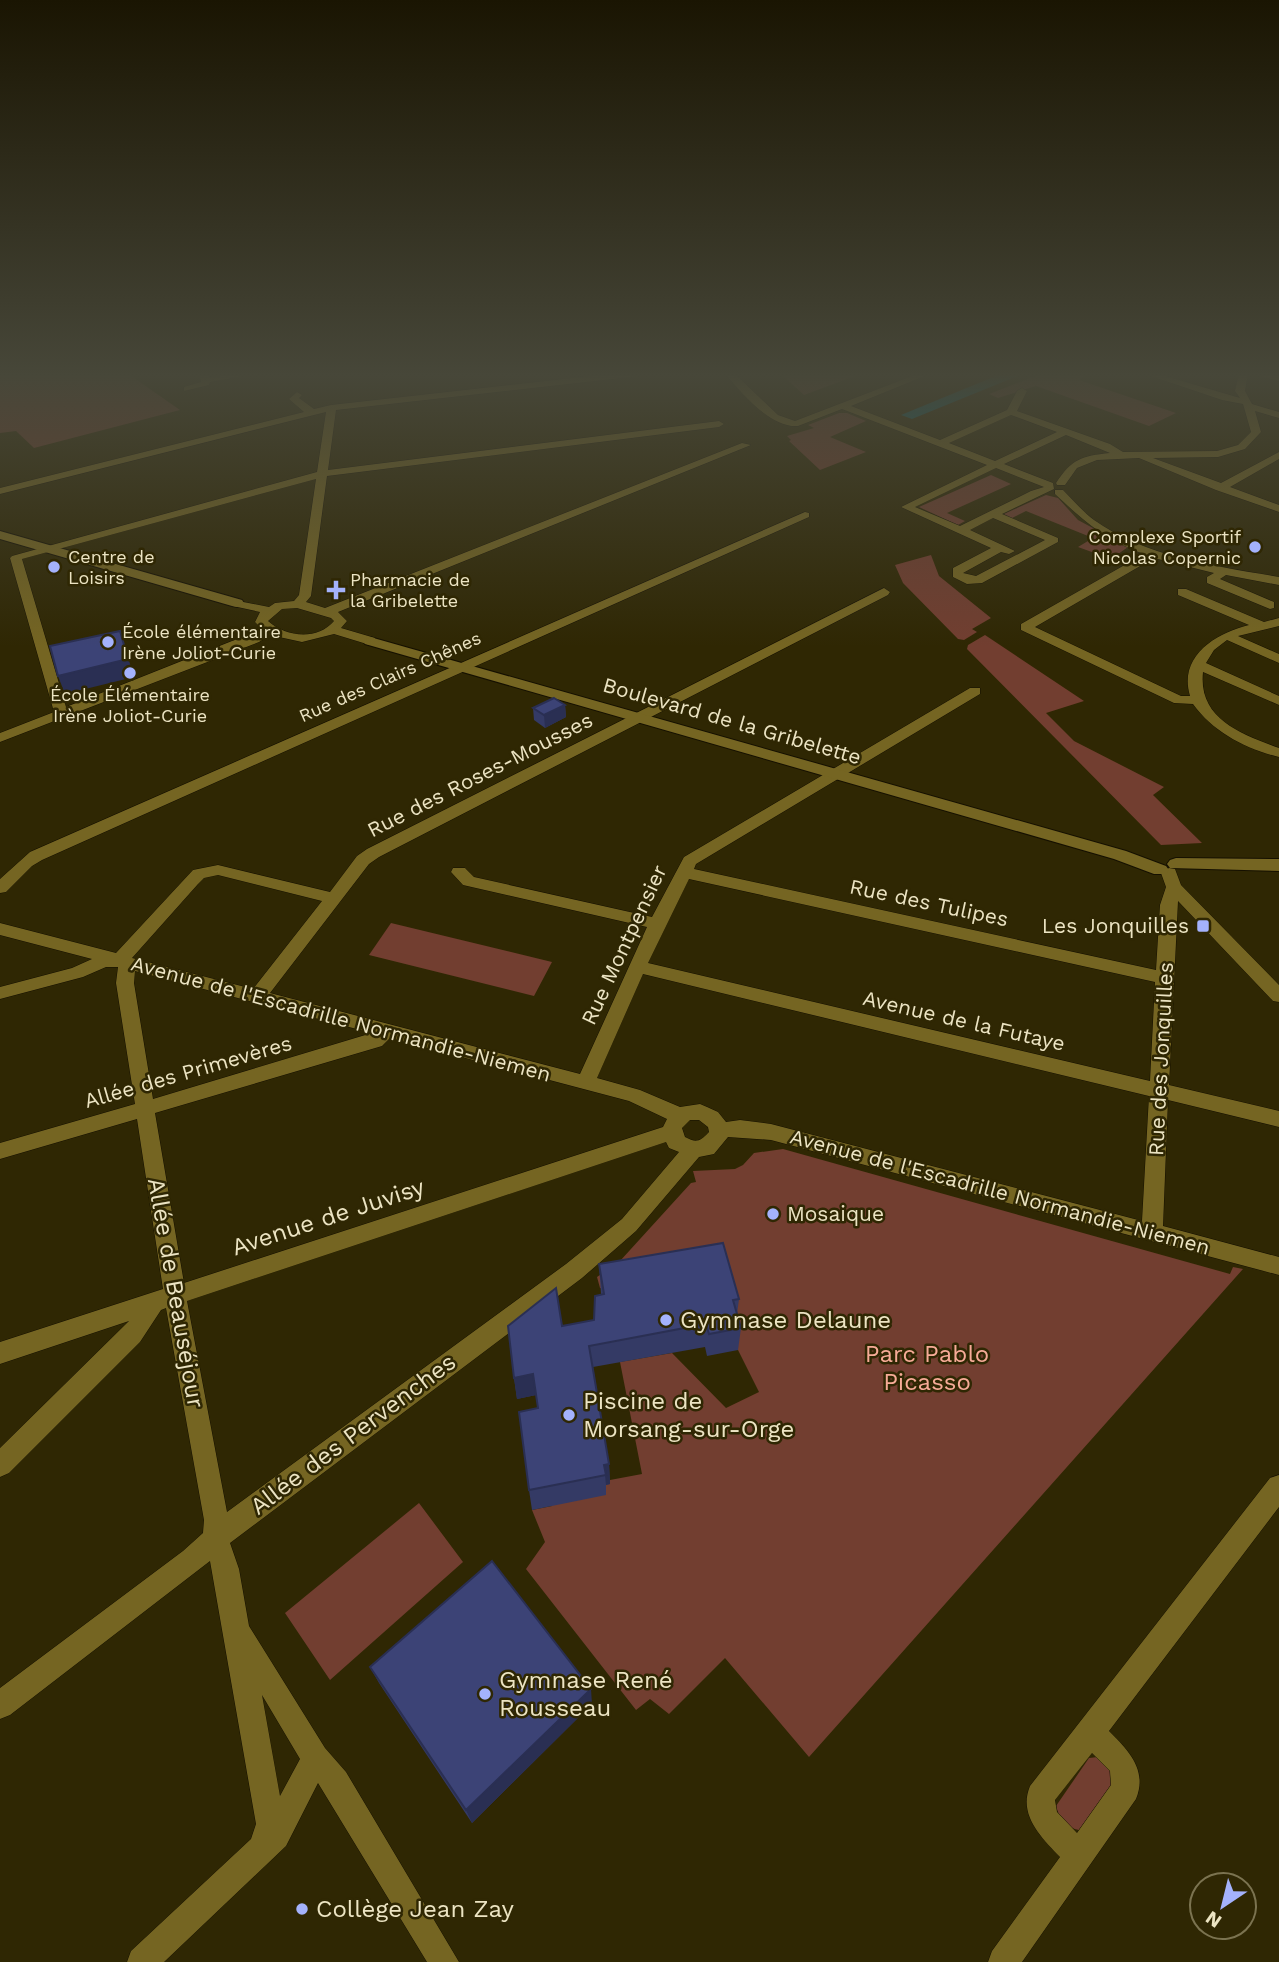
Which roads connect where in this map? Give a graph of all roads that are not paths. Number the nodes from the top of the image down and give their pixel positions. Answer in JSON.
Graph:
{"nodes":[{"id":1,"x":106,"y":465,"type":"edge"},
{"id":2,"x":322,"y":465,"type":"edge"},
{"id":3,"x":396,"y":465,"type":"edge"},
{"id":4,"x":697,"y":465,"type":"edge"},
{"id":5,"x":993,"y":465,"type":"joint"},
{"id":6,"x":1077,"y":465,"type":"edge"},
{"id":7,"x":1157,"y":465,"type":"edge"},
{"id":8,"x":1265,"y":465,"type":"edge"},
{"id":9,"x":321,"y":474,"type":"junction"},
{"id":10,"x":1058,"y":488,"type":"junction"},
{"id":11,"x":1220,"y":488,"type":"junction"},
{"id":12,"x":0,"y":491,"type":"edge"},
{"id":13,"x":1279,"y":509,"type":"edge"},
{"id":14,"x":992,"y":514,"type":"junction"},
{"id":15,"x":805,"y":515,"type":"dead end"},
{"id":16,"x":961,"y":530,"type":"junction"},
{"id":17,"x":0,"y":535,"type":"edge"},
{"id":18,"x":1001,"y":547,"type":"junction"},
{"id":19,"x":48,"y":549,"type":"junction"},
{"id":20,"x":1154,"y":553,"type":"junction"},
{"id":21,"x":1024,"y":557,"type":"junction"},
{"id":22,"x":1223,"y":572,"type":"junction"},
{"id":23,"x":1279,"y":577,"type":"edge"},
{"id":24,"x":884,"y":592,"type":"dead end"},
{"id":25,"x":1182,"y":592,"type":"dead end"},
{"id":26,"x":237,"y":603,"type":"joint"},
{"id":27,"x":298,"y":604,"type":"junction"},
{"id":28,"x":1270,"y":605,"type":"dead end"},
{"id":29,"x":269,"y":611,"type":"junction"},
{"id":30,"x":327,"y":612,"type":"junction"},
{"id":31,"x":1279,"y":622,"type":"edge"},
{"id":32,"x":1263,"y":626,"type":"junction"},
{"id":33,"x":271,"y":629,"type":"junction"},
{"id":34,"x":333,"y":630,"type":"junction"},
{"id":35,"x":1228,"y":636,"type":"junction"},
{"id":36,"x":370,"y":641,"type":"joint"},
{"id":37,"x":1279,"y":659,"type":"edge"},
{"id":38,"x":1198,"y":665,"type":"junction"},
{"id":39,"x":461,"y":667,"type":"junction"},
{"id":40,"x":975,"y":691,"type":"dead end"},
{"id":41,"x":1195,"y":701,"type":"junction"},
{"id":42,"x":1279,"y":701,"type":"edge"},
{"id":43,"x":61,"y":714,"type":"junction"},
{"id":44,"x":639,"y":718,"type":"junction"},
{"id":45,"x":0,"y":738,"type":"edge"},
{"id":46,"x":1279,"y":753,"type":"edge"},
{"id":47,"x":835,"y":774,"type":"junction"},
{"id":48,"x":1279,"y":865,"type":"edge"},
{"id":49,"x":1168,"y":871,"type":"junction"},
{"id":50,"x":459,"y":872,"type":"dead end"},
{"id":51,"x":683,"y":872,"type":"junction"},
{"id":52,"x":0,"y":888,"type":"edge"},
{"id":53,"x":333,"y":898,"type":"junction"},
{"id":54,"x":657,"y":924,"type":"junction"},
{"id":55,"x":0,"y":929,"type":"edge"},
{"id":56,"x":120,"y":960,"type":"junction"},
{"id":57,"x":639,"y":967,"type":"junction"},
{"id":58,"x":1165,"y":978,"type":"junction"},
{"id":59,"x":0,"y":993,"type":"edge"},
{"id":60,"x":1279,"y":996,"type":"edge"},
{"id":61,"x":257,"y":997,"type":"junction"},
{"id":62,"x":386,"y":1031,"type":"junction"},
{"id":63,"x":585,"y":1083,"type":"junction"},
{"id":64,"x":1158,"y":1091,"type":"junction"},
{"id":65,"x":146,"y":1109,"type":"junction"},
{"id":66,"x":1279,"y":1119,"type":"edge"},
{"id":67,"x":676,"y":1124,"type":"junction"},
{"id":68,"x":720,"y":1130,"type":"junction"},
{"id":69,"x":693,"y":1150,"type":"junction"},
{"id":70,"x":0,"y":1151,"type":"edge"},
{"id":71,"x":1152,"y":1232,"type":"junction"},
{"id":72,"x":1279,"y":1266,"type":"edge"},
{"id":73,"x":175,"y":1296,"type":"junction"},
{"id":74,"x":153,"y":1303,"type":"junction"},
{"id":75,"x":0,"y":1353,"type":"edge"},
{"id":76,"x":0,"y":1465,"type":"edge"},
{"id":77,"x":1279,"y":1487,"type":"edge"},
{"id":78,"x":216,"y":1539,"type":"junction"},
{"id":79,"x":237,"y":1627,"type":"junction"},
{"id":80,"x":0,"y":1705,"type":"edge"},
{"id":81,"x":1091,"y":1732,"type":"junction"},
{"id":82,"x":315,"y":1758,"type":"junction"},
{"id":83,"x":262,"y":1850,"type":"junction"},
{"id":84,"x":1080,"y":1857,"type":"junction"},
{"id":85,"x":142,"y":1962,"type":"edge"},
{"id":86,"x":444,"y":1962,"type":"edge"},
{"id":87,"x":1003,"y":1962,"type":"edge"}],
"edges":[{"from":1,"to":12,"type":"street"},
{"from":2,"to":9,"type":"street"},
{"from":3,"to":9,"type":"street"},
{"from":4,"to":30,"type":"street"},
{"from":5,"to":10,"type":"street"},
{"from":5,"to":16,"type":"street"},
{"from":6,"to":10,"type":"street"},
{"from":7,"to":11,"type":"street"},
{"from":8,"to":11,"type":"street"},
{"from":9,"to":19,"type":"street"},
{"from":9,"to":27,"type":"street"},
{"from":10,"to":14,"type":"street"},
{"from":10,"to":20,"type":"street"},
{"from":10,"to":23,"type":"street"},
{"from":11,"to":13,"type":"street"},
{"from":14,"to":16,"type":"street"},
{"from":14,"to":21,"type":"street"},
{"from":15,"to":39,"type":"street","name":"Rue des Clairs Chênes"},
{"from":16,"to":18,"type":"street"},
{"from":17,"to":19,"type":"main road"},
{"from":18,"to":21,"type":"street"},
{"from":18,"to":21,"type":"street"},
{"from":19,"to":26,"type":"main road"},
{"from":19,"to":43,"type":"street"},
{"from":20,"to":22,"type":"street"},
{"from":20,"to":41,"type":"street"},
{"from":22,"to":23,"type":"street"},
{"from":22,"to":28,"type":"street"},
{"from":24,"to":44,"type":"street","name":"Rue des Roses-Mousses"},
{"from":25,"to":32,"type":"street"},
{"from":26,"to":29,"type":"street"},
{"from":27,"to":29,"type":"street"},
{"from":27,"to":30,"type":"street"},
{"from":29,"to":33,"type":"street"},
{"from":30,"to":34,"type":"street"},
{"from":31,"to":32,"type":"street"},
{"from":32,"to":35,"type":"street"},
{"from":33,"to":34,"type":"street"},
{"from":33,"to":43,"type":"street"},
{"from":34,"to":36,"type":"street","name":"Boulevard de la Gribelette"},
{"from":35,"to":37,"type":"street"},
{"from":35,"to":38,"type":"street"},
{"from":36,"to":39,"type":"main road","name":"Boulevard de la Gribelette"},
{"from":38,"to":41,"type":"street"},
{"from":38,"to":42,"type":"street"},
{"from":39,"to":44,"type":"main road","name":"Boulevard de la Gribelette"},
{"from":39,"to":52,"type":"street","name":"Rue des Clairs Chênes"},
{"from":40,"to":47,"type":"street","name":"Rue Montpensier"},
{"from":41,"to":46,"type":"street"},
{"from":43,"to":45,"type":"street"},
{"from":44,"to":47,"type":"main road","name":"Boulevard de la Gribelette"},
{"from":44,"to":53,"type":"street","name":"Rue des Roses-Mousses"},
{"from":47,"to":49,"type":"main road","name":"Boulevard de la Gribelette"},
{"from":47,"to":51,"type":"street","name":"Rue Montpensier"},
{"from":48,"to":49,"type":"main road","name":"Boulevard de la Gribelette"},
{"from":49,"to":58,"type":"street","name":"Rue des Jonquilles"},
{"from":49,"to":60,"type":"street"},
{"from":50,"to":54,"type":"street"},
{"from":51,"to":54,"type":"street","name":"Rue Montpensier"},
{"from":51,"to":58,"type":"street","name":"Rue des Tulipes"},
{"from":53,"to":56,"type":"street"},
{"from":53,"to":61,"type":"street","name":"Rue des Roses-Mousses"},
{"from":54,"to":57,"type":"street","name":"Rue Montpensier"},
{"from":55,"to":56,"type":"street","name":"Avenue de l'Escadrille Normandie-Niemen"},
{"from":56,"to":59,"type":"street"},
{"from":56,"to":61,"type":"street","name":"Avenue de l'Escadrille Normandie-Niemen"},
{"from":56,"to":65,"type":"street","name":"Allée de Beauséjour"},
{"from":57,"to":63,"type":"street","name":"Rue Montpensier"},
{"from":57,"to":64,"type":"street","name":"Avenue de la Futaye"},
{"from":58,"to":64,"type":"street","name":"Rue des Jonquilles"},
{"from":61,"to":62,"type":"street","name":"Avenue de l'Escadrille Normandie-Niemen"},
{"from":62,"to":63,"type":"street","name":"Avenue de l'Escadrille Normandie-Niemen"},
{"from":62,"to":65,"type":"street","name":"Allée des Primevères"},
{"from":63,"to":67,"type":"street","name":"Avenue de l'Escadrille Normandie-Niemen"},
{"from":64,"to":66,"type":"street","name":"Avenue de la Futaye"},
{"from":64,"to":71,"type":"street","name":"Rue des Jonquilles"},
{"from":65,"to":70,"type":"street","name":"Allée des Primevères"},
{"from":65,"to":73,"type":"street","name":"Allée de Beauséjour"},
{"from":67,"to":68,"type":"street"},
{"from":67,"to":69,"type":"street"},
{"from":67,"to":73,"type":"street","name":"Avenue de Juvisy"},
{"from":68,"to":69,"type":"street"},
{"from":68,"to":71,"type":"street","name":"Avenue de l'Escadrille Normandie-Niemen"},
{"from":69,"to":78,"type":"street","name":"Allée des Pervenches"},
{"from":71,"to":72,"type":"street","name":"Avenue de l'Escadrille Normandie-Niemen"},
{"from":73,"to":74,"type":"street","name":"Avenue de Juvisy"},
{"from":73,"to":78,"type":"street","name":"Allée de Beauséjour"},
{"from":74,"to":75,"type":"street","name":"Avenue de Juvisy"},
{"from":74,"to":76,"type":"street"},
{"from":77,"to":81,"type":"street"},
{"from":78,"to":79,"type":"street","name":"Allée de Beauséjour"},
{"from":78,"to":80,"type":"street","name":"Allée des Pervenches"},
{"from":79,"to":82,"type":"street"},
{"from":79,"to":83,"type":"street","name":"Allée de Beauséjour"},
{"from":81,"to":84,"type":"street"},
{"from":81,"to":84,"type":"street"},
{"from":82,"to":83,"type":"street"},
{"from":82,"to":86,"type":"street"},
{"from":83,"to":85,"type":"street"},
{"from":84,"to":87,"type":"street"}]}
